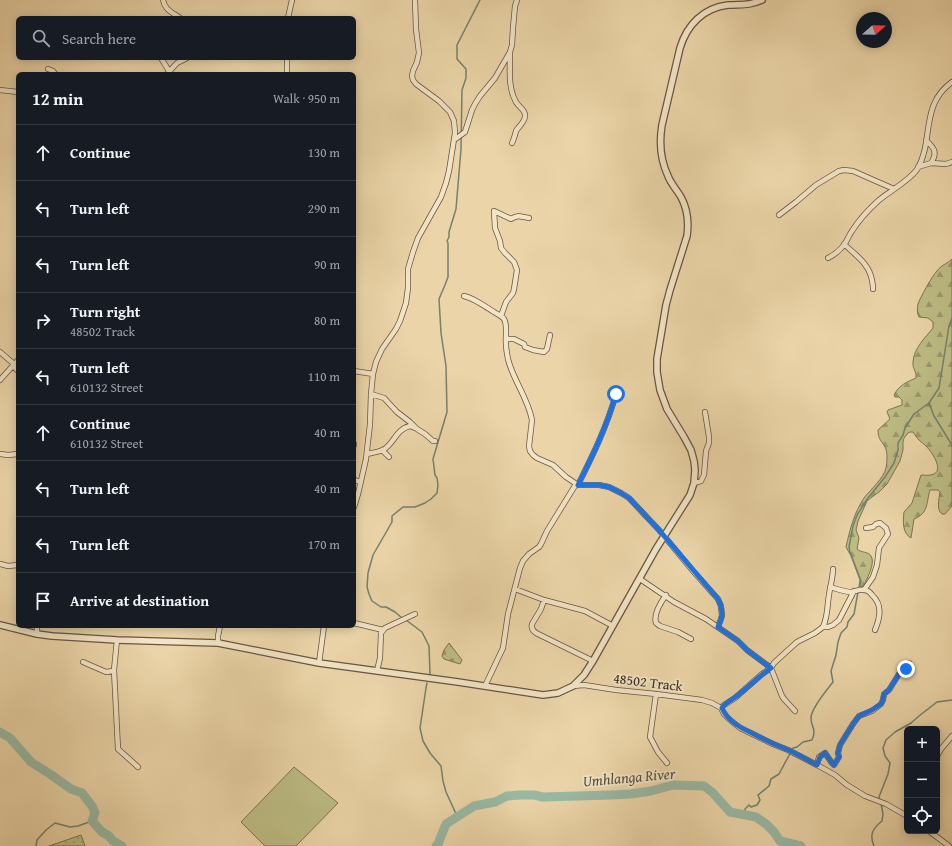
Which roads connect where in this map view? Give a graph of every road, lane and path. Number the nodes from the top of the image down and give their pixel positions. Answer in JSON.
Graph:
{"nodes":[{"id":1,"x":163,"y":0,"type":"edge"},
{"id":2,"x":292,"y":0,"type":"edge"},
{"id":3,"x":415,"y":0,"type":"edge"},
{"id":4,"x":517,"y":0,"type":"edge"},
{"id":5,"x":762,"y":0,"type":"edge"},
{"id":6,"x":177,"y":16,"type":"edge"},
{"id":7,"x":288,"y":16,"type":"edge"},
{"id":8,"x":510,"y":52,"type":"junction"},
{"id":9,"x":163,"y":60,"type":"edge"},
{"id":10,"x":182,"y":60,"type":"edge"},
{"id":11,"x":287,"y":60,"type":"edge"},
{"id":12,"x":48,"y":69,"type":"dead end"},
{"id":13,"x":52,"y":72,"type":"edge"},
{"id":14,"x":168,"y":72,"type":"edge"},
{"id":15,"x":169,"y":72,"type":"edge"},
{"id":16,"x":288,"y":72,"type":"edge"},
{"id":17,"x":952,"y":82,"type":"edge"},
{"id":18,"x":0,"y":90,"type":"edge"},
{"id":19,"x":16,"y":92,"type":"edge"},
{"id":20,"x":455,"y":139,"type":"junction"},
{"id":21,"x":926,"y":140,"type":"junction"},
{"id":22,"x":512,"y":143,"type":"dead end"},
{"id":23,"x":952,"y":162,"type":"edge"},
{"id":24,"x":931,"y":163,"type":"junction"},
{"id":25,"x":918,"y":167,"type":"junction"},
{"id":26,"x":894,"y":189,"type":"junction"},
{"id":27,"x":779,"y":215,"type":"dead end"},
{"id":28,"x":529,"y":218,"type":"dead end"},
{"id":29,"x":844,"y":244,"type":"junction"},
{"id":30,"x":828,"y":258,"type":"dead end"},
{"id":31,"x":874,"y":289,"type":"dead end"},
{"id":32,"x":464,"y":296,"type":"dead end"},
{"id":33,"x":501,"y":316,"type":"junction"},
{"id":34,"x":550,"y":335,"type":"dead end"},
{"id":35,"x":506,"y":339,"type":"junction"},
{"id":36,"x":0,"y":352,"type":"edge"},
{"id":37,"x":16,"y":362,"type":"edge"},
{"id":38,"x":13,"y":365,"type":"junction"},
{"id":39,"x":16,"y":369,"type":"edge"},
{"id":40,"x":356,"y":371,"type":"edge"},
{"id":41,"x":373,"y":374,"type":"junction"},
{"id":42,"x":0,"y":380,"type":"edge"},
{"id":43,"x":371,"y":394,"type":"junction"},
{"id":44,"x":616,"y":394,"type":"dead end"},
{"id":45,"x":705,"y":412,"type":"dead end"},
{"id":46,"x":417,"y":429,"type":"junction"},
{"id":47,"x":435,"y":442,"type":"dead end"},
{"id":48,"x":382,"y":450,"type":"junction"},
{"id":49,"x":0,"y":454,"type":"edge"},
{"id":50,"x":16,"y":454,"type":"edge"},
{"id":51,"x":367,"y":454,"type":"junction"},
{"id":52,"x":389,"y":457,"type":"dead end"},
{"id":53,"x":356,"y":481,"type":"edge"},
{"id":54,"x":361,"y":482,"type":"junction"},
{"id":55,"x":694,"y":483,"type":"junction"},
{"id":56,"x":577,"y":485,"type":"junction"},
{"id":57,"x":356,"y":497,"type":"edge"},
{"id":58,"x":866,"y":528,"type":"dead end"},
{"id":59,"x":664,"y":537,"type":"junction"},
{"id":60,"x":0,"y":564,"type":"edge"},
{"id":61,"x":16,"y":565,"type":"edge"},
{"id":62,"x":833,"y":569,"type":"dead end"},
{"id":63,"x":640,"y":578,"type":"junction"},
{"id":64,"x":830,"y":587,"type":"junction"},
{"id":65,"x":515,"y":589,"type":"junction"},
{"id":66,"x":863,"y":590,"type":"junction"},
{"id":67,"x":854,"y":591,"type":"junction"},
{"id":68,"x":666,"y":595,"type":"junction"},
{"id":69,"x":544,"y":600,"type":"junction"},
{"id":70,"x":415,"y":614,"type":"dead end"},
{"id":71,"x":356,"y":624,"type":"edge"},
{"id":72,"x":0,"y":625,"type":"edge"},
{"id":73,"x":613,"y":626,"type":"junction"},
{"id":74,"x":718,"y":627,"type":"junction"},
{"id":75,"x":823,"y":627,"type":"junction"},
{"id":76,"x":37,"y":628,"type":"edge"},
{"id":77,"x":220,"y":628,"type":"edge"},
{"id":78,"x":324,"y":628,"type":"edge"},
{"id":79,"x":382,"y":630,"type":"junction"},
{"id":80,"x":875,"y":630,"type":"dead end"},
{"id":81,"x":37,"y":634,"type":"junction"},
{"id":82,"x":691,"y":639,"type":"dead end"},
{"id":83,"x":117,"y":640,"type":"junction"},
{"id":84,"x":218,"y":643,"type":"junction"},
{"id":85,"x":592,"y":661,"type":"junction"},
{"id":86,"x":83,"y":662,"type":"dead end"},
{"id":87,"x":318,"y":663,"type":"junction"},
{"id":88,"x":909,"y":663,"type":"dead end"},
{"id":89,"x":771,"y":668,"type":"junction"},
{"id":90,"x":114,"y":670,"type":"junction"},
{"id":91,"x":377,"y":671,"type":"junction"},
{"id":92,"x":485,"y":686,"type":"junction"},
{"id":93,"x":573,"y":686,"type":"junction"},
{"id":94,"x":656,"y":694,"type":"junction"},
{"id":95,"x":721,"y":707,"type":"junction"},
{"id":96,"x":795,"y":711,"type":"dead end"},
{"id":97,"x":952,"y":736,"type":"edge"},
{"id":98,"x":940,"y":752,"type":"edge"},
{"id":99,"x":667,"y":763,"type":"dead end"},
{"id":100,"x":817,"y":765,"type":"junction"},
{"id":101,"x":138,"y":767,"type":"dead end"},
{"id":102,"x":904,"y":814,"type":"edge"},
{"id":103,"x":933,"y":834,"type":"edge"},
{"id":104,"x":949,"y":846,"type":"edge"}],
"edges":[{"from":1,"to":6,"type":"street"},
{"from":2,"to":7,"type":"street"},
{"from":3,"to":20,"type":"street"},
{"from":4,"to":8,"type":"street"},
{"from":5,"to":55,"type":"street"},
{"from":8,"to":20,"type":"street"},
{"from":8,"to":22,"type":"street"},
{"from":9,"to":14,"type":"street"},
{"from":10,"to":15,"type":"street"},
{"from":11,"to":16,"type":"street"},
{"from":12,"to":13,"type":"street"},
{"from":17,"to":21,"type":"street"},
{"from":18,"to":19,"type":"street"},
{"from":20,"to":41,"type":"street"},
{"from":21,"to":24,"type":"street"},
{"from":21,"to":25,"type":"street"},
{"from":23,"to":24,"type":"street"},
{"from":24,"to":25,"type":"street"},
{"from":25,"to":26,"type":"street"},
{"from":26,"to":27,"type":"street"},
{"from":26,"to":29,"type":"street"},
{"from":28,"to":33,"type":"street"},
{"from":29,"to":30,"type":"street"},
{"from":29,"to":31,"type":"street"},
{"from":32,"to":33,"type":"street"},
{"from":33,"to":35,"type":"street"},
{"from":34,"to":35,"type":"street"},
{"from":35,"to":56,"type":"street"},
{"from":36,"to":38,"type":"street"},
{"from":37,"to":38,"type":"street"},
{"from":38,"to":39,"type":"street"},
{"from":38,"to":42,"type":"street"},
{"from":40,"to":41,"type":"street"},
{"from":41,"to":43,"type":"street"},
{"from":43,"to":46,"type":"street"},
{"from":43,"to":51,"type":"street"},
{"from":44,"to":56,"type":"street"},
{"from":45,"to":55,"type":"street"},
{"from":46,"to":47,"type":"street"},
{"from":46,"to":48,"type":"street"},
{"from":48,"to":51,"type":"street"},
{"from":48,"to":52,"type":"street"},
{"from":49,"to":50,"type":"street"},
{"from":51,"to":54,"type":"street"},
{"from":53,"to":54,"type":"street"},
{"from":54,"to":57,"type":"street"},
{"from":55,"to":59,"type":"street"},
{"from":56,"to":59,"type":"street"},
{"from":56,"to":65,"type":"street"},
{"from":58,"to":66,"type":"street"},
{"from":59,"to":63,"type":"street"},
{"from":59,"to":74,"type":"street"},
{"from":60,"to":61,"type":"street"},
{"from":62,"to":64,"type":"street"},
{"from":63,"to":68,"type":"street"},
{"from":63,"to":73,"type":"street"},
{"from":64,"to":67,"type":"street"},
{"from":64,"to":75,"type":"street"},
{"from":65,"to":69,"type":"street"},
{"from":65,"to":92,"type":"street"},
{"from":66,"to":67,"type":"street"},
{"from":66,"to":80,"type":"street"},
{"from":67,"to":75,"type":"street"},
{"from":68,"to":74,"type":"street"},
{"from":68,"to":82,"type":"street"},
{"from":69,"to":73,"type":"street"},
{"from":69,"to":85,"type":"street"},
{"from":70,"to":79,"type":"street"},
{"from":71,"to":79,"type":"street"},
{"from":72,"to":81,"type":"street"},
{"from":73,"to":85,"type":"street"},
{"from":74,"to":89,"type":"street"},
{"from":75,"to":89,"type":"street"},
{"from":76,"to":81,"type":"street"},
{"from":77,"to":84,"type":"street"},
{"from":78,"to":87,"type":"street"},
{"from":79,"to":91,"type":"street"},
{"from":81,"to":83,"type":"street"},
{"from":83,"to":84,"type":"street"},
{"from":83,"to":90,"type":"street"},
{"from":84,"to":87,"type":"street"},
{"from":85,"to":93,"type":"street"},
{"from":86,"to":90,"type":"street"},
{"from":87,"to":91,"type":"street"},
{"from":88,"to":100,"type":"street"},
{"from":89,"to":95,"type":"street"},
{"from":89,"to":96,"type":"street"},
{"from":90,"to":101,"type":"street"},
{"from":91,"to":92,"type":"street"},
{"from":92,"to":93,"type":"street"},
{"from":93,"to":94,"type":"street","name":"48502 Track"},
{"from":94,"to":95,"type":"street","name":"48502 Track"},
{"from":94,"to":99,"type":"street"},
{"from":95,"to":100,"type":"street"},
{"from":97,"to":98,"type":"street"},
{"from":100,"to":102,"type":"street"},
{"from":103,"to":104,"type":"street"}]}
